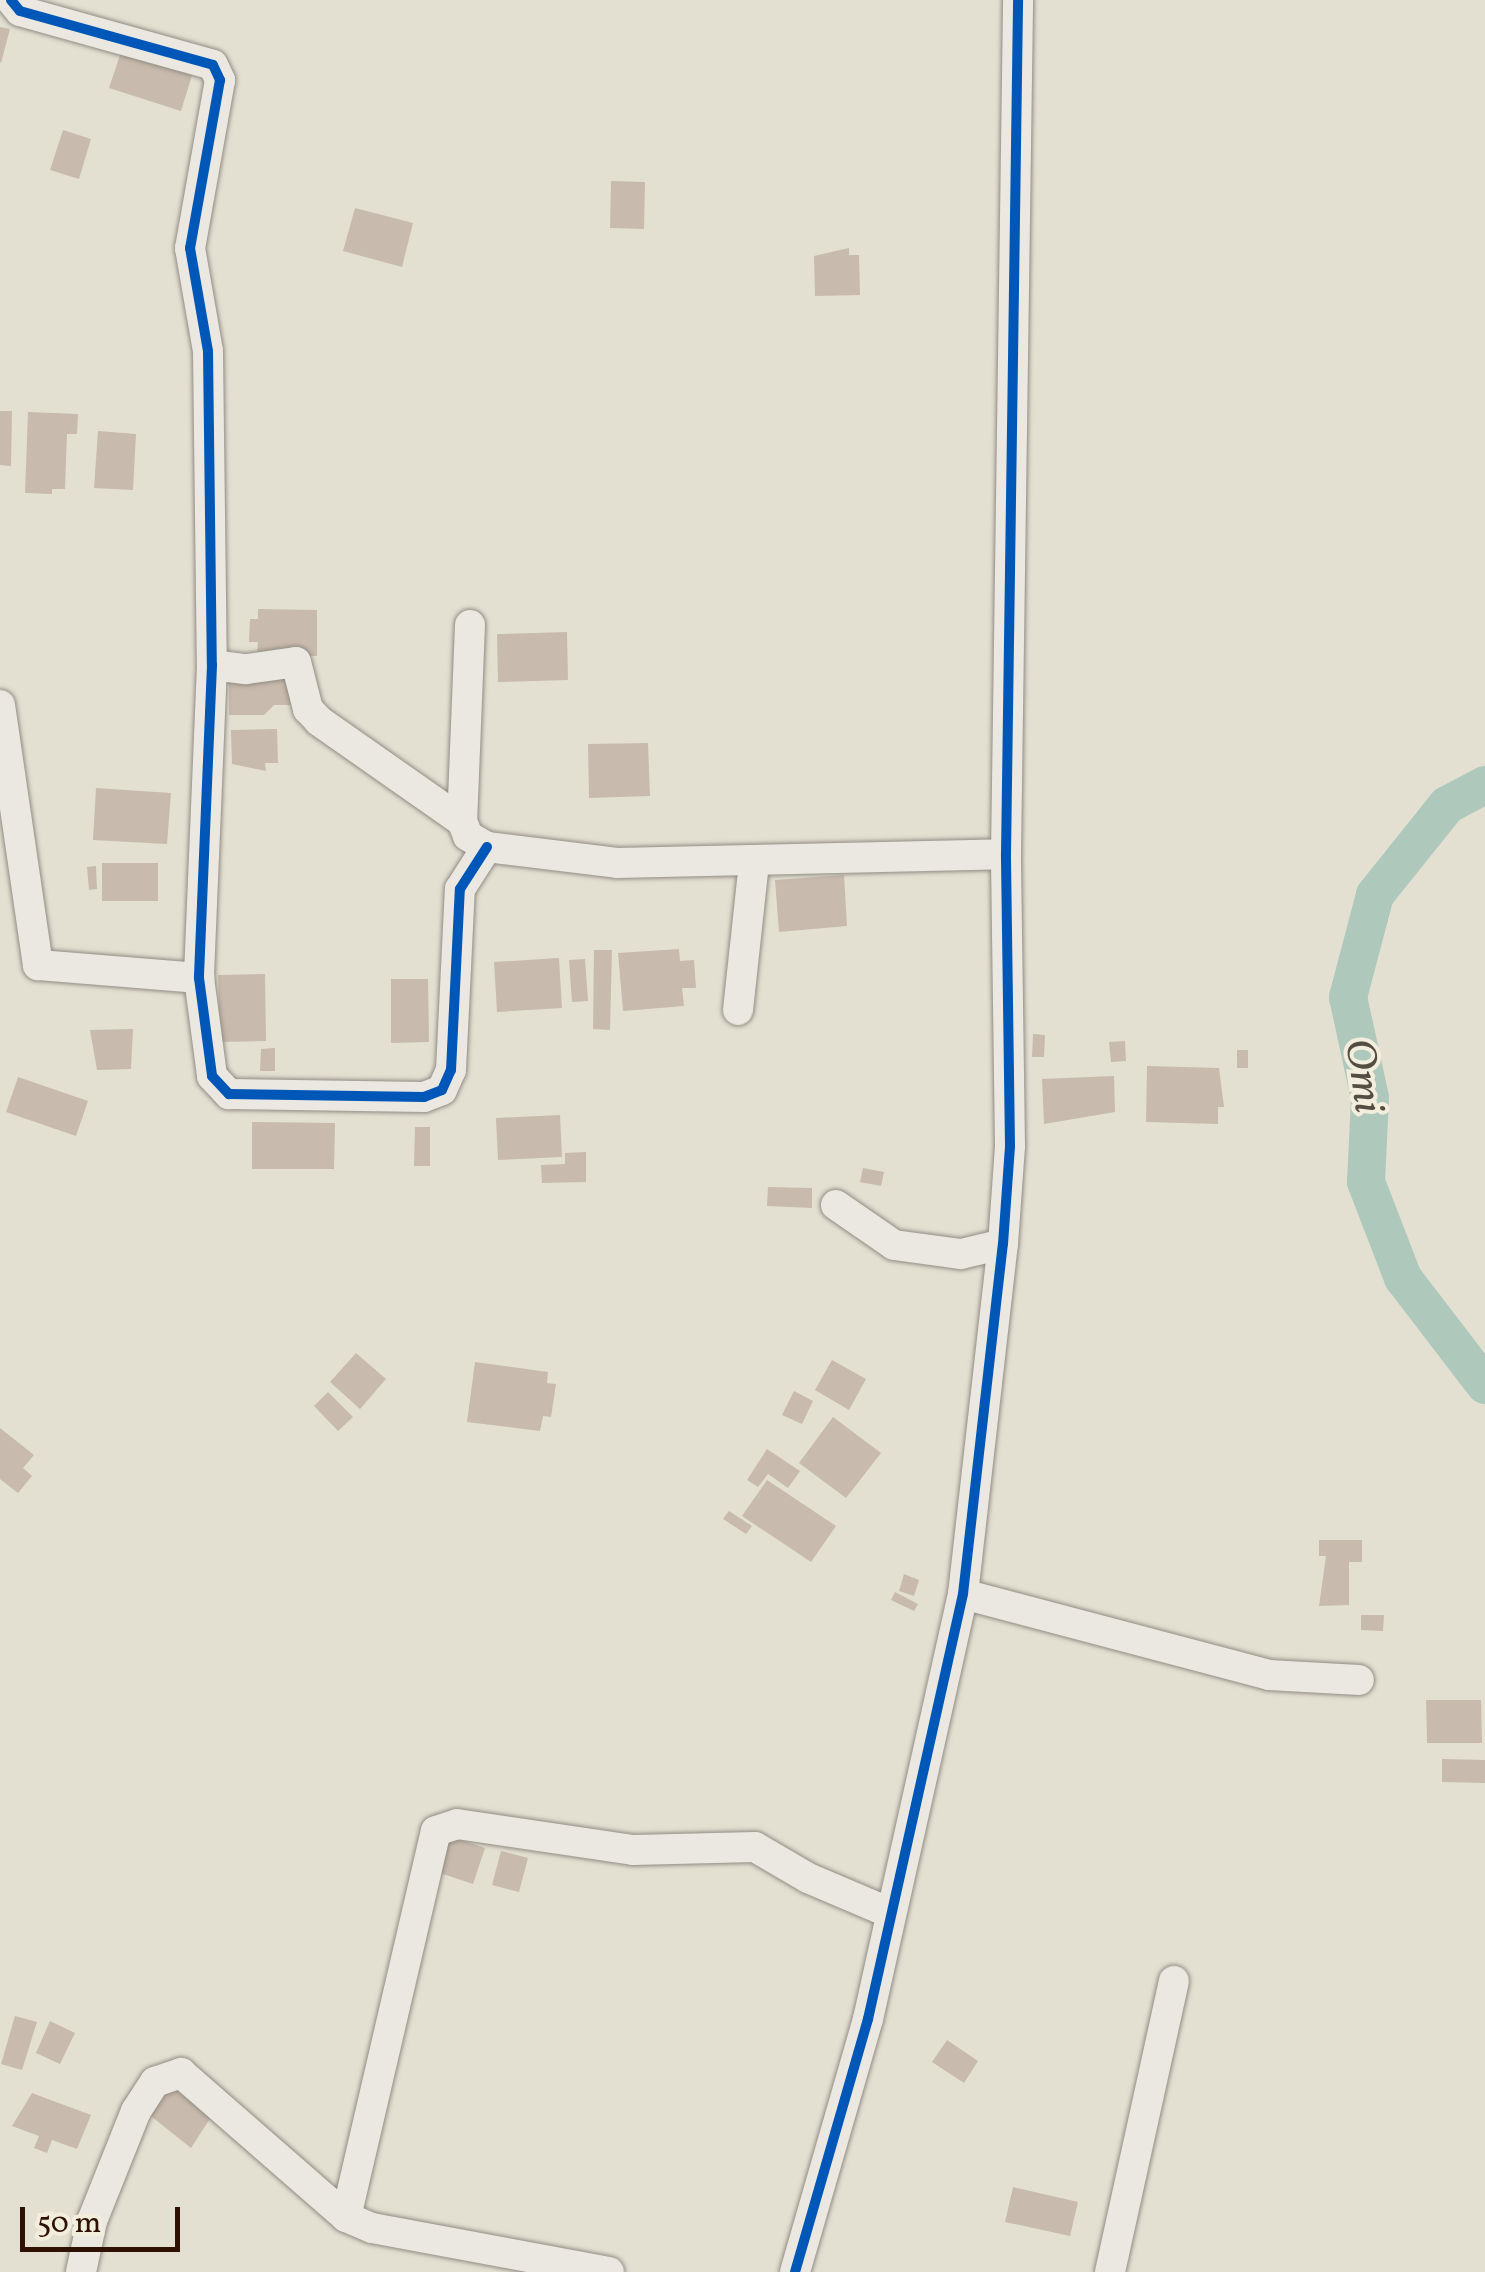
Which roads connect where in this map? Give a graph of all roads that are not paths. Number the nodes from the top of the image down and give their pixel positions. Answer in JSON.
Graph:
{"nodes":[{"id":1,"x":11,"y":0,"type":"edge"},
{"id":2,"x":1018,"y":0,"type":"edge"},
{"id":3,"x":470,"y":626,"type":"dead end"},
{"id":4,"x":212,"y":664,"type":"junction"},
{"id":5,"x":0,"y":705,"type":"edge"},
{"id":6,"x":462,"y":822,"type":"junction"},
{"id":7,"x":487,"y":847,"type":"junction"},
{"id":8,"x":1006,"y":854,"type":"junction"},
{"id":9,"x":754,"y":862,"type":"junction"},
{"id":10,"x":199,"y":978,"type":"junction"},
{"id":11,"x":738,"y":1010,"type":"dead end"},
{"id":12,"x":836,"y":1204,"type":"dead end"},
{"id":13,"x":1002,"y":1244,"type":"junction"},
{"id":14,"x":964,"y":1594,"type":"junction"},
{"id":15,"x":1358,"y":1680,"type":"dead end"},
{"id":16,"x":888,"y":1912,"type":"junction"},
{"id":17,"x":1174,"y":1981,"type":"dead end"},
{"id":18,"x":346,"y":2217,"type":"junction"},
{"id":19,"x":81,"y":2272,"type":"edge"},
{"id":20,"x":610,"y":2272,"type":"edge"},
{"id":21,"x":795,"y":2272,"type":"edge"},
{"id":22,"x":1110,"y":2272,"type":"edge"}],
"edges":[{"from":1,"to":4,"type":"street"},
{"from":2,"to":8,"type":"street"},
{"from":3,"to":6,"type":"street"},
{"from":4,"to":6,"type":"street"},
{"from":4,"to":10,"type":"street"},
{"from":5,"to":10,"type":"street"},
{"from":6,"to":7,"type":"street"},
{"from":7,"to":9,"type":"street"},
{"from":7,"to":10,"type":"street"},
{"from":8,"to":9,"type":"street"},
{"from":8,"to":13,"type":"street"},
{"from":9,"to":11,"type":"street"},
{"from":12,"to":13,"type":"street"},
{"from":13,"to":14,"type":"street"},
{"from":14,"to":15,"type":"street"},
{"from":14,"to":16,"type":"street"},
{"from":16,"to":18,"type":"street"},
{"from":16,"to":21,"type":"street"},
{"from":17,"to":22,"type":"street"},
{"from":18,"to":19,"type":"street"},
{"from":18,"to":20,"type":"street"}]}
